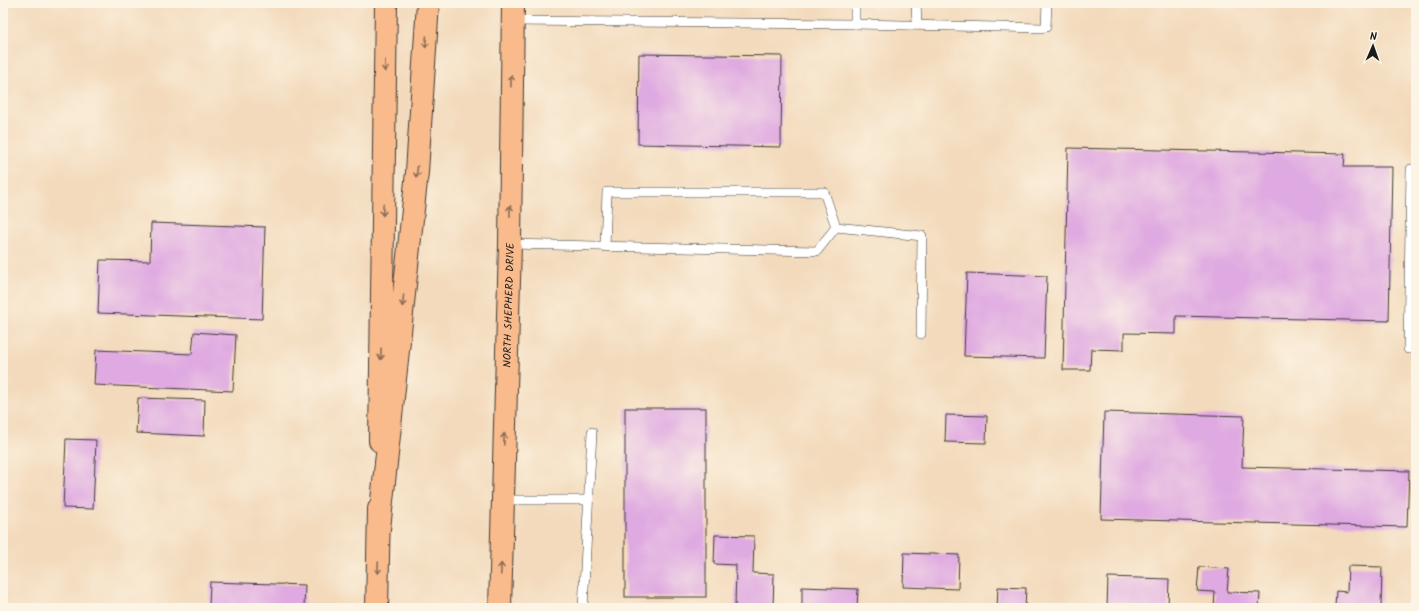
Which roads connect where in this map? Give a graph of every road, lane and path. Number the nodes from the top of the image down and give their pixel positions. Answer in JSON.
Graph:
{"nodes":[{"id":1,"x":386,"y":3,"type":"edge"},
{"id":2,"x":428,"y":3,"type":"edge"},
{"id":3,"x":855,"y":3,"type":"edge"},
{"id":4,"x":916,"y":3,"type":"edge"},
{"id":5,"x":1047,"y":3,"type":"edge"},
{"id":6,"x":513,"y":12,"type":"edge"},
{"id":7,"x":855,"y":24,"type":"junction"},
{"id":8,"x":917,"y":25,"type":"junction"},
{"id":9,"x":1416,"y":169,"type":"edge"},
{"id":10,"x":836,"y":227,"type":"junction"},
{"id":11,"x":510,"y":244,"type":"junction"},
{"id":12,"x":605,"y":247,"type":"junction"},
{"id":13,"x":921,"y":334,"type":"dead end"},
{"id":14,"x":1416,"y":349,"type":"edge"},
{"id":15,"x":592,"y":432,"type":"dead end"},
{"id":16,"x":503,"y":500,"type":"junction"},
{"id":17,"x":588,"y":500,"type":"junction"},
{"id":18,"x":379,"y":529,"type":"junction"},
{"id":19,"x":377,"y":608,"type":"edge"},
{"id":20,"x":500,"y":608,"type":"edge"},
{"id":21,"x":583,"y":608,"type":"edge"}],
"edges":[{"from":1,"to":18,"type":"main road","one_way":true},
{"from":2,"to":18,"type":"main road","one_way":true},
{"from":3,"to":7,"type":"lane"},
{"from":4,"to":8,"type":"lane"},
{"from":5,"to":8,"type":"lane"},
{"from":6,"to":7,"type":"lane"},
{"from":11,"to":6,"type":"main road","name":"NORTH SHEPHERD DRIVE","one_way":true},
{"from":7,"to":8,"type":"lane"},
{"from":9,"to":14,"type":"lane"},
{"from":10,"to":12,"type":"lane"},
{"from":10,"to":12,"type":"lane"},
{"from":10,"to":13,"type":"lane"},
{"from":11,"to":12,"type":"lane"},
{"from":16,"to":11,"type":"main road","name":"NORTH SHEPHERD DRIVE","one_way":true},
{"from":15,"to":17,"type":"lane"},
{"from":16,"to":17,"type":"lane"},
{"from":20,"to":16,"type":"main road","name":"NORTH SHEPHERD DRIVE","one_way":true},
{"from":17,"to":21,"type":"lane"},
{"from":18,"to":19,"type":"main road","one_way":true}]}
